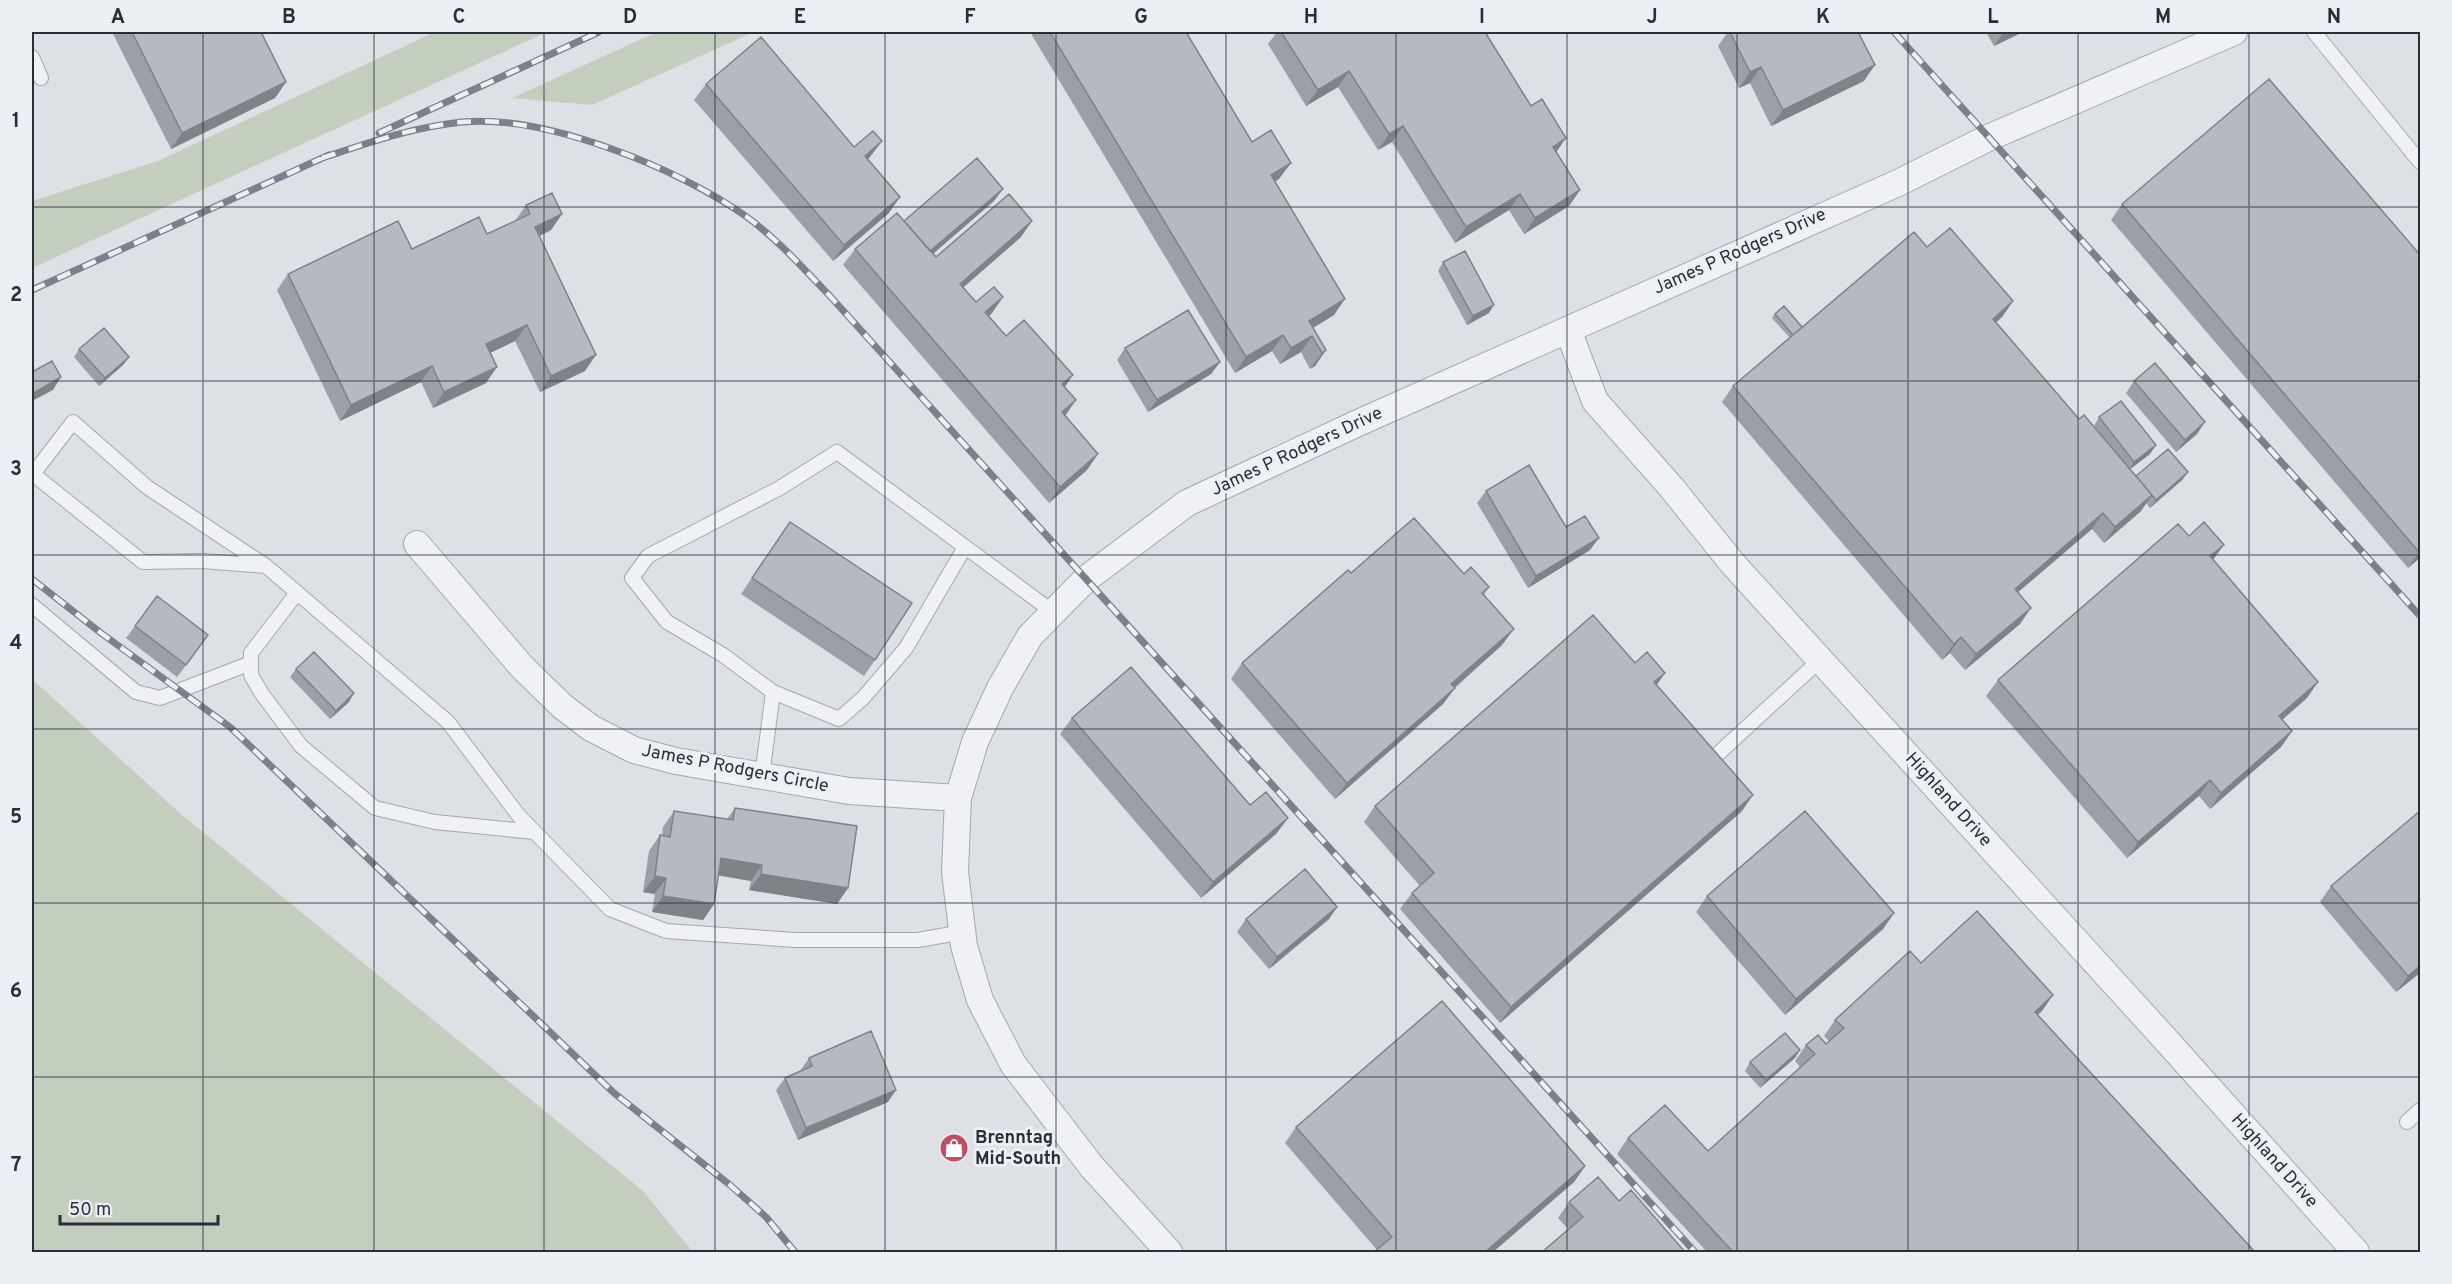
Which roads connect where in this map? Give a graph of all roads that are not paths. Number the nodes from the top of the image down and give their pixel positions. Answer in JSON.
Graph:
{"nodes":[{"id":1,"x":2234,"y":32,"type":"edge"},
{"id":2,"x":2314,"y":32,"type":"edge"},
{"id":3,"x":32,"y":57,"type":"edge"},
{"id":4,"x":41,"y":78,"type":"dead end"},
{"id":5,"x":2421,"y":162,"type":"edge"},
{"id":6,"x":1568,"y":330,"type":"junction"},
{"id":7,"x":417,"y":544,"type":"dead end"},
{"id":8,"x":965,"y":547,"type":"junction"},
{"id":9,"x":266,"y":566,"type":"junction"},
{"id":10,"x":297,"y":593,"type":"junction"},
{"id":11,"x":32,"y":605,"type":"edge"},
{"id":12,"x":1053,"y":612,"type":"junction"},
{"id":13,"x":1820,"y":660,"type":"junction"},
{"id":14,"x":251,"y":663,"type":"junction"},
{"id":15,"x":773,"y":692,"type":"junction"},
{"id":16,"x":1720,"y":752,"type":"dead end"},
{"id":17,"x":762,"y":776,"type":"junction"},
{"id":18,"x":958,"y":798,"type":"junction"},
{"id":19,"x":534,"y":831,"type":"junction"},
{"id":20,"x":963,"y":932,"type":"junction"},
{"id":21,"x":2421,"y":1110,"type":"edge"},
{"id":22,"x":2407,"y":1122,"type":"dead end"},
{"id":23,"x":1169,"y":1252,"type":"edge"},
{"id":24,"x":2356,"y":1252,"type":"edge"}],
"edges":[{"from":1,"to":6,"type":"street","name":"James P Rodgers Drive"},
{"from":2,"to":5,"type":"lane"},
{"from":3,"to":4,"type":"lane"},
{"from":6,"to":12,"type":"street","name":"James P Rodgers Drive"},
{"from":6,"to":13,"type":"street","name":"Highland Drive"},
{"from":7,"to":17,"type":"street","name":"James P Rodgers Circle"},
{"from":8,"to":12,"type":"lane"},
{"from":8,"to":15,"type":"lane"},
{"from":8,"to":15,"type":"lane"},
{"from":9,"to":9,"type":"lane"},
{"from":9,"to":10,"type":"lane"},
{"from":10,"to":14,"type":"lane"},
{"from":10,"to":19,"type":"lane"},
{"from":11,"to":14,"type":"lane"},
{"from":12,"to":18,"type":"street","name":"James P Rodgers Drive"},
{"from":13,"to":16,"type":"lane"},
{"from":13,"to":24,"type":"street","name":"Highland Drive"},
{"from":14,"to":19,"type":"lane"},
{"from":15,"to":17,"type":"lane"},
{"from":17,"to":18,"type":"street","name":"James P Rodgers Circle"},
{"from":18,"to":20,"type":"street","name":"James P Rodgers Drive"},
{"from":19,"to":20,"type":"lane"},
{"from":20,"to":23,"type":"street","name":"James P Rodgers Drive"},
{"from":21,"to":22,"type":"lane"}]}
